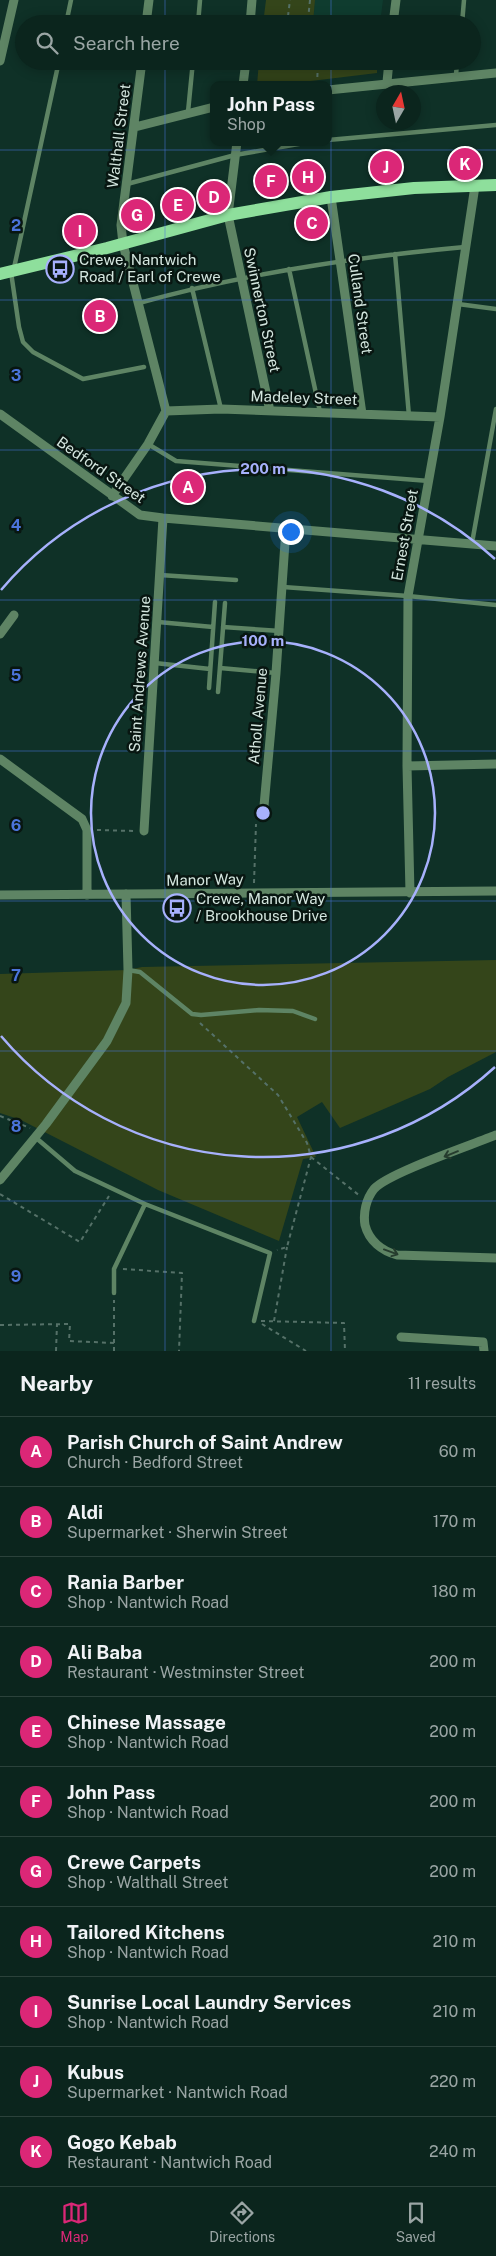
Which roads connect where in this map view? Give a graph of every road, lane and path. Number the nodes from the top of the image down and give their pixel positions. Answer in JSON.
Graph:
{"nodes":[{"id":1,"x":14,"y":0,"type":"edge"},
{"id":2,"x":71,"y":0,"type":"edge"},
{"id":3,"x":149,"y":0,"type":"edge"},
{"id":4,"x":200,"y":0,"type":"edge"},
{"id":5,"x":252,"y":0,"type":"edge"},
{"id":6,"x":290,"y":0,"type":"edge"},
{"id":7,"x":310,"y":0,"type":"edge"},
{"id":8,"x":396,"y":0,"type":"edge"},
{"id":9,"x":464,"y":0,"type":"edge"},
{"id":10,"x":68,"y":15,"type":"edge"},
{"id":11,"x":147,"y":15,"type":"edge"},
{"id":12,"x":199,"y":15,"type":"edge"},
{"id":13,"x":251,"y":15,"type":"edge"},
{"id":14,"x":288,"y":15,"type":"edge"},
{"id":15,"x":308,"y":15,"type":"edge"},
{"id":16,"x":394,"y":15,"type":"edge"},
{"id":17,"x":463,"y":15,"type":"edge"},
{"id":18,"x":0,"y":61,"type":"edge"},
{"id":19,"x":57,"y":70,"type":"edge"},
{"id":20,"x":141,"y":70,"type":"edge"},
{"id":21,"x":193,"y":70,"type":"edge"},
{"id":22,"x":388,"y":70,"type":"edge"},
{"id":23,"x":456,"y":70,"type":"edge"},
{"id":24,"x":496,"y":72,"type":"edge"},
{"id":25,"x":456,"y":76,"type":"junction"},
{"id":26,"x":387,"y":82,"type":"junction"},
{"id":27,"x":332,"y":89,"type":"edge"},
{"id":28,"x":210,"y":108,"type":"edge"},
{"id":29,"x":188,"y":112,"type":"junction"},
{"id":30,"x":496,"y":125,"type":"edge"},
{"id":31,"x":135,"y":127,"type":"junction"},
{"id":32,"x":332,"y":140,"type":"edge"},
{"id":33,"x":236,"y":146,"type":"edge"},
{"id":34,"x":287,"y":146,"type":"edge"},
{"id":35,"x":235,"y":155,"type":"junction"},
{"id":36,"x":127,"y":184,"type":"junction"},
{"id":37,"x":496,"y":185,"type":"edge"},
{"id":38,"x":475,"y":186,"type":"junction"},
{"id":39,"x":331,"y":197,"type":"junction"},
{"id":40,"x":228,"y":215,"type":"junction"},
{"id":41,"x":123,"y":244,"type":"junction"},
{"id":42,"x":466,"y":247,"type":"junction"},
{"id":43,"x":395,"y":254,"type":"junction"},
{"id":44,"x":340,"y":262,"type":"junction"},
{"id":45,"x":289,"y":269,"type":"junction"},
{"id":46,"x":8,"y":271,"type":"edge"},
{"id":47,"x":242,"y":278,"type":"junction"},
{"id":48,"x":192,"y":288,"type":"junction"},
{"id":49,"x":139,"y":303,"type":"junction"},
{"id":50,"x":458,"y":304,"type":"junction"},
{"id":51,"x":496,"y":309,"type":"edge"},
{"id":52,"x":144,"y":367,"type":"dead end"},
{"id":53,"x":221,"y":410,"type":"junction"},
{"id":54,"x":496,"y":410,"type":"edge"},
{"id":55,"x":270,"y":411,"type":"junction"},
{"id":56,"x":166,"y":412,"type":"junction"},
{"id":57,"x":320,"y":412,"type":"junction"},
{"id":58,"x":0,"y":414,"type":"edge"},
{"id":59,"x":362,"y":414,"type":"junction"},
{"id":60,"x":409,"y":416,"type":"junction"},
{"id":61,"x":440,"y":417,"type":"junction"},
{"id":62,"x":148,"y":444,"type":"junction"},
{"id":63,"x":429,"y":481,"type":"junction"},
{"id":64,"x":112,"y":496,"type":"junction"},
{"id":65,"x":163,"y":518,"type":"junction"},
{"id":66,"x":286,"y":528,"type":"junction"},
{"id":67,"x":417,"y":541,"type":"junction"},
{"id":68,"x":471,"y":544,"type":"junction"},
{"id":69,"x":496,"y":546,"type":"edge"},
{"id":70,"x":160,"y":575,"type":"junction"},
{"id":71,"x":236,"y":580,"type":"dead end"},
{"id":72,"x":283,"y":587,"type":"junction"},
{"id":73,"x":408,"y":596,"type":"junction"},
{"id":74,"x":215,"y":602,"type":"dead end"},
{"id":75,"x":225,"y":603,"type":"dead end"},
{"id":76,"x":496,"y":605,"type":"edge"},
{"id":77,"x":14,"y":614,"type":"dead end"},
{"id":78,"x":158,"y":622,"type":"junction"},
{"id":79,"x":213,"y":627,"type":"junction"},
{"id":80,"x":223,"y":627,"type":"junction"},
{"id":81,"x":280,"y":631,"type":"junction"},
{"id":82,"x":0,"y":634,"type":"edge"},
{"id":83,"x":155,"y":663,"type":"junction"},
{"id":84,"x":220,"y":668,"type":"junction"},
{"id":85,"x":210,"y":669,"type":"junction"},
{"id":86,"x":276,"y":673,"type":"junction"},
{"id":87,"x":208,"y":688,"type":"dead end"},
{"id":88,"x":218,"y":692,"type":"dead end"},
{"id":89,"x":0,"y":759,"type":"edge"},
{"id":90,"x":496,"y":764,"type":"edge"},
{"id":91,"x":408,"y":766,"type":"junction"},
{"id":92,"x":263,"y":817,"type":"joint"},
{"id":93,"x":87,"y":830,"type":"junction"},
{"id":94,"x":144,"y":831,"type":"joint"},
{"id":95,"x":496,"y":891,"type":"edge"},
{"id":96,"x":410,"y":892,"type":"junction"},
{"id":97,"x":254,"y":893,"type":"junction"},
{"id":98,"x":126,"y":894,"type":"junction"},
{"id":99,"x":87,"y":895,"type":"junction"},
{"id":100,"x":0,"y":896,"type":"edge"},
{"id":101,"x":128,"y":970,"type":"junction"},
{"id":102,"x":192,"y":1014,"type":"junction"},
{"id":103,"x":315,"y":1019,"type":"dead end"},
{"id":104,"x":0,"y":1116,"type":"edge"},
{"id":105,"x":38,"y":1135,"type":"junction"},
{"id":106,"x":496,"y":1135,"type":"edge"},
{"id":107,"x":311,"y":1157,"type":"junction"},
{"id":108,"x":0,"y":1180,"type":"edge"},
{"id":109,"x":114,"y":1190,"type":"junction"},
{"id":110,"x":0,"y":1194,"type":"edge"},
{"id":111,"x":367,"y":1201,"type":"junction"},
{"id":112,"x":144,"y":1204,"type":"junction"},
{"id":113,"x":288,"y":1247,"type":"junction"},
{"id":114,"x":270,"y":1253,"type":"junction"},
{"id":115,"x":496,"y":1258,"type":"edge"},
{"id":116,"x":114,"y":1269,"type":"junction"},
{"id":117,"x":114,"y":1293,"type":"joint"},
{"id":118,"x":254,"y":1321,"type":"dead end"},
{"id":119,"x":274,"y":1322,"type":"junction"},
{"id":120,"x":57,"y":1324,"type":"junction"},
{"id":121,"x":0,"y":1325,"type":"edge"},
{"id":122,"x":401,"y":1337,"type":"dead end"},
{"id":123,"x":114,"y":1342,"type":"junction"},
{"id":124,"x":56,"y":1351,"type":"edge"},
{"id":125,"x":114,"y":1351,"type":"edge"},
{"id":126,"x":179,"y":1351,"type":"edge"},
{"id":127,"x":306,"y":1351,"type":"edge"},
{"id":128,"x":345,"y":1351,"type":"edge"},
{"id":129,"x":484,"y":1351,"type":"edge"}],
"edges":[{"from":1,"to":18,"type":"street"},
{"from":2,"to":10,"type":"lane"},
{"from":3,"to":11,"type":"street"},
{"from":4,"to":12,"type":"lane"},
{"from":5,"to":13,"type":"street"},
{"from":6,"to":14,"type":"path"},
{"from":7,"to":15,"type":"path"},
{"from":8,"to":16,"type":"street"},
{"from":9,"to":17,"type":"lane"},
{"from":19,"to":46,"type":"lane"},
{"from":20,"to":31,"type":"street","name":"Walthall Street"},
{"from":21,"to":29,"type":"lane"},
{"from":22,"to":26,"type":"street"},
{"from":23,"to":25,"type":"lane"},
{"from":24,"to":25,"type":"street"},
{"from":25,"to":26,"type":"street"},
{"from":26,"to":27,"type":"street"},
{"from":28,"to":29,"type":"street"},
{"from":29,"to":31,"type":"street"},
{"from":30,"to":32,"type":"lane"},
{"from":31,"to":36,"type":"street","name":"Walthall Street"},
{"from":33,"to":35,"type":"street","name":"Swinnerton Street"},
{"from":34,"to":35,"type":"lane"},
{"from":35,"to":36,"type":"lane"},
{"from":35,"to":40,"type":"street","name":"Swinnerton Street"},
{"from":36,"to":41,"type":"street","name":"Walthall Street"},
{"from":37,"to":38,"type":"main road"},
{"from":38,"to":39,"type":"main road"},
{"from":38,"to":42,"type":"street","name":"Ernest Street"},
{"from":39,"to":40,"type":"main road"},
{"from":39,"to":44,"type":"street","name":"Culland Street"},
{"from":40,"to":41,"type":"main road"},
{"from":40,"to":47,"type":"street","name":"Swinnerton Street"},
{"from":41,"to":46,"type":"main road"},
{"from":41,"to":49,"type":"street","name":"Walthall Street"},
{"from":42,"to":43,"type":"lane"},
{"from":42,"to":50,"type":"street","name":"Ernest Street"},
{"from":43,"to":44,"type":"lane"},
{"from":43,"to":60,"type":"lane"},
{"from":44,"to":45,"type":"lane"},
{"from":44,"to":59,"type":"street","name":"Culland Street"},
{"from":45,"to":47,"type":"lane"},
{"from":45,"to":57,"type":"lane"},
{"from":46,"to":52,"type":"lane"},
{"from":47,"to":48,"type":"lane"},
{"from":47,"to":55,"type":"street","name":"Swinnerton Street"},
{"from":48,"to":49,"type":"lane"},
{"from":48,"to":53,"type":"lane"},
{"from":49,"to":56,"type":"street","name":"Walthall Street"},
{"from":50,"to":51,"type":"lane"},
{"from":50,"to":61,"type":"street","name":"Ernest Street"},
{"from":53,"to":55,"type":"street","name":"Madeley Street"},
{"from":53,"to":56,"type":"street","name":"Madeley Street"},
{"from":54,"to":68,"type":"lane"},
{"from":55,"to":57,"type":"street","name":"Madeley Street"},
{"from":56,"to":62,"type":"street"},
{"from":57,"to":59,"type":"street","name":"Madeley Street"},
{"from":58,"to":64,"type":"street","name":"Bedford Street"},
{"from":59,"to":60,"type":"street","name":"Madeley Street"},
{"from":60,"to":61,"type":"street","name":"Madeley Street"},
{"from":61,"to":63,"type":"street","name":"Ernest Street"},
{"from":62,"to":63,"type":"lane"},
{"from":62,"to":64,"type":"street"},
{"from":63,"to":67,"type":"street","name":"Ernest Street"},
{"from":64,"to":65,"type":"street","name":"Bedford Street"},
{"from":65,"to":66,"type":"street","name":"Bedford Street"},
{"from":65,"to":70,"type":"street","name":"Saint Andrews Avenue"},
{"from":66,"to":67,"type":"street","name":"Bedford Street"},
{"from":66,"to":72,"type":"street","name":"Atholl Avenue"},
{"from":67,"to":68,"type":"street","name":"Bedford Street"},
{"from":67,"to":73,"type":"street","name":"Ernest Street"},
{"from":68,"to":69,"type":"street","name":"Bedford Street"},
{"from":70,"to":71,"type":"lane"},
{"from":70,"to":78,"type":"street","name":"Saint Andrews Avenue"},
{"from":72,"to":73,"type":"lane"},
{"from":72,"to":81,"type":"street","name":"Atholl Avenue"},
{"from":73,"to":76,"type":"lane"},
{"from":73,"to":91,"type":"street","name":"Ernest Street"},
{"from":74,"to":79,"type":"lane"},
{"from":75,"to":80,"type":"lane"},
{"from":77,"to":82,"type":"street"},
{"from":78,"to":79,"type":"lane"},
{"from":78,"to":83,"type":"street","name":"Saint Andrews Avenue"},
{"from":79,"to":85,"type":"lane"},
{"from":80,"to":81,"type":"lane"},
{"from":80,"to":84,"type":"lane"},
{"from":81,"to":86,"type":"street","name":"Atholl Avenue"},
{"from":83,"to":85,"type":"lane"},
{"from":83,"to":94,"type":"street","name":"Saint Andrews Avenue"},
{"from":84,"to":86,"type":"lane"},
{"from":84,"to":88,"type":"lane"},
{"from":85,"to":87,"type":"lane"},
{"from":86,"to":92,"type":"street","name":"Atholl Avenue"},
{"from":89,"to":93,"type":"street"},
{"from":90,"to":91,"type":"street"},
{"from":91,"to":96,"type":"street","name":"Ernest Street"},
{"from":92,"to":97,"type":"path"},
{"from":93,"to":94,"type":"path"},
{"from":93,"to":99,"type":"street"},
{"from":95,"to":96,"type":"street","name":"Manor Way"},
{"from":96,"to":97,"type":"street","name":"Manor Way"},
{"from":97,"to":98,"type":"street","name":"Manor Way"},
{"from":98,"to":99,"type":"street","name":"Manor Way"},
{"from":98,"to":101,"type":"street"},
{"from":99,"to":100,"type":"street","name":"Manor Way"},
{"from":101,"to":102,"type":"lane"},
{"from":101,"to":105,"type":"street"},
{"from":102,"to":103,"type":"lane"},
{"from":102,"to":107,"type":"path"},
{"from":104,"to":105,"type":"path"},
{"from":105,"to":108,"type":"street"},
{"from":105,"to":109,"type":"lane"},
{"from":106,"to":111,"type":"street","one_way":true},
{"from":107,"to":111,"type":"path"},
{"from":107,"to":113,"type":"path"},
{"from":109,"to":110,"type":"path"},
{"from":109,"to":112,"type":"lane"},
{"from":111,"to":115,"type":"street","one_way":true},
{"from":112,"to":114,"type":"lane"},
{"from":112,"to":116,"type":"lane"},
{"from":113,"to":114,"type":"path"},
{"from":113,"to":119,"type":"path"},
{"from":114,"to":118,"type":"lane"},
{"from":116,"to":117,"type":"lane"},
{"from":116,"to":126,"type":"path"},
{"from":117,"to":123,"type":"path"},
{"from":119,"to":127,"type":"path"},
{"from":119,"to":128,"type":"path"},
{"from":120,"to":121,"type":"path"},
{"from":120,"to":123,"type":"path"},
{"from":120,"to":124,"type":"path"},
{"from":122,"to":129,"type":"street"},
{"from":123,"to":125,"type":"path"}]}
